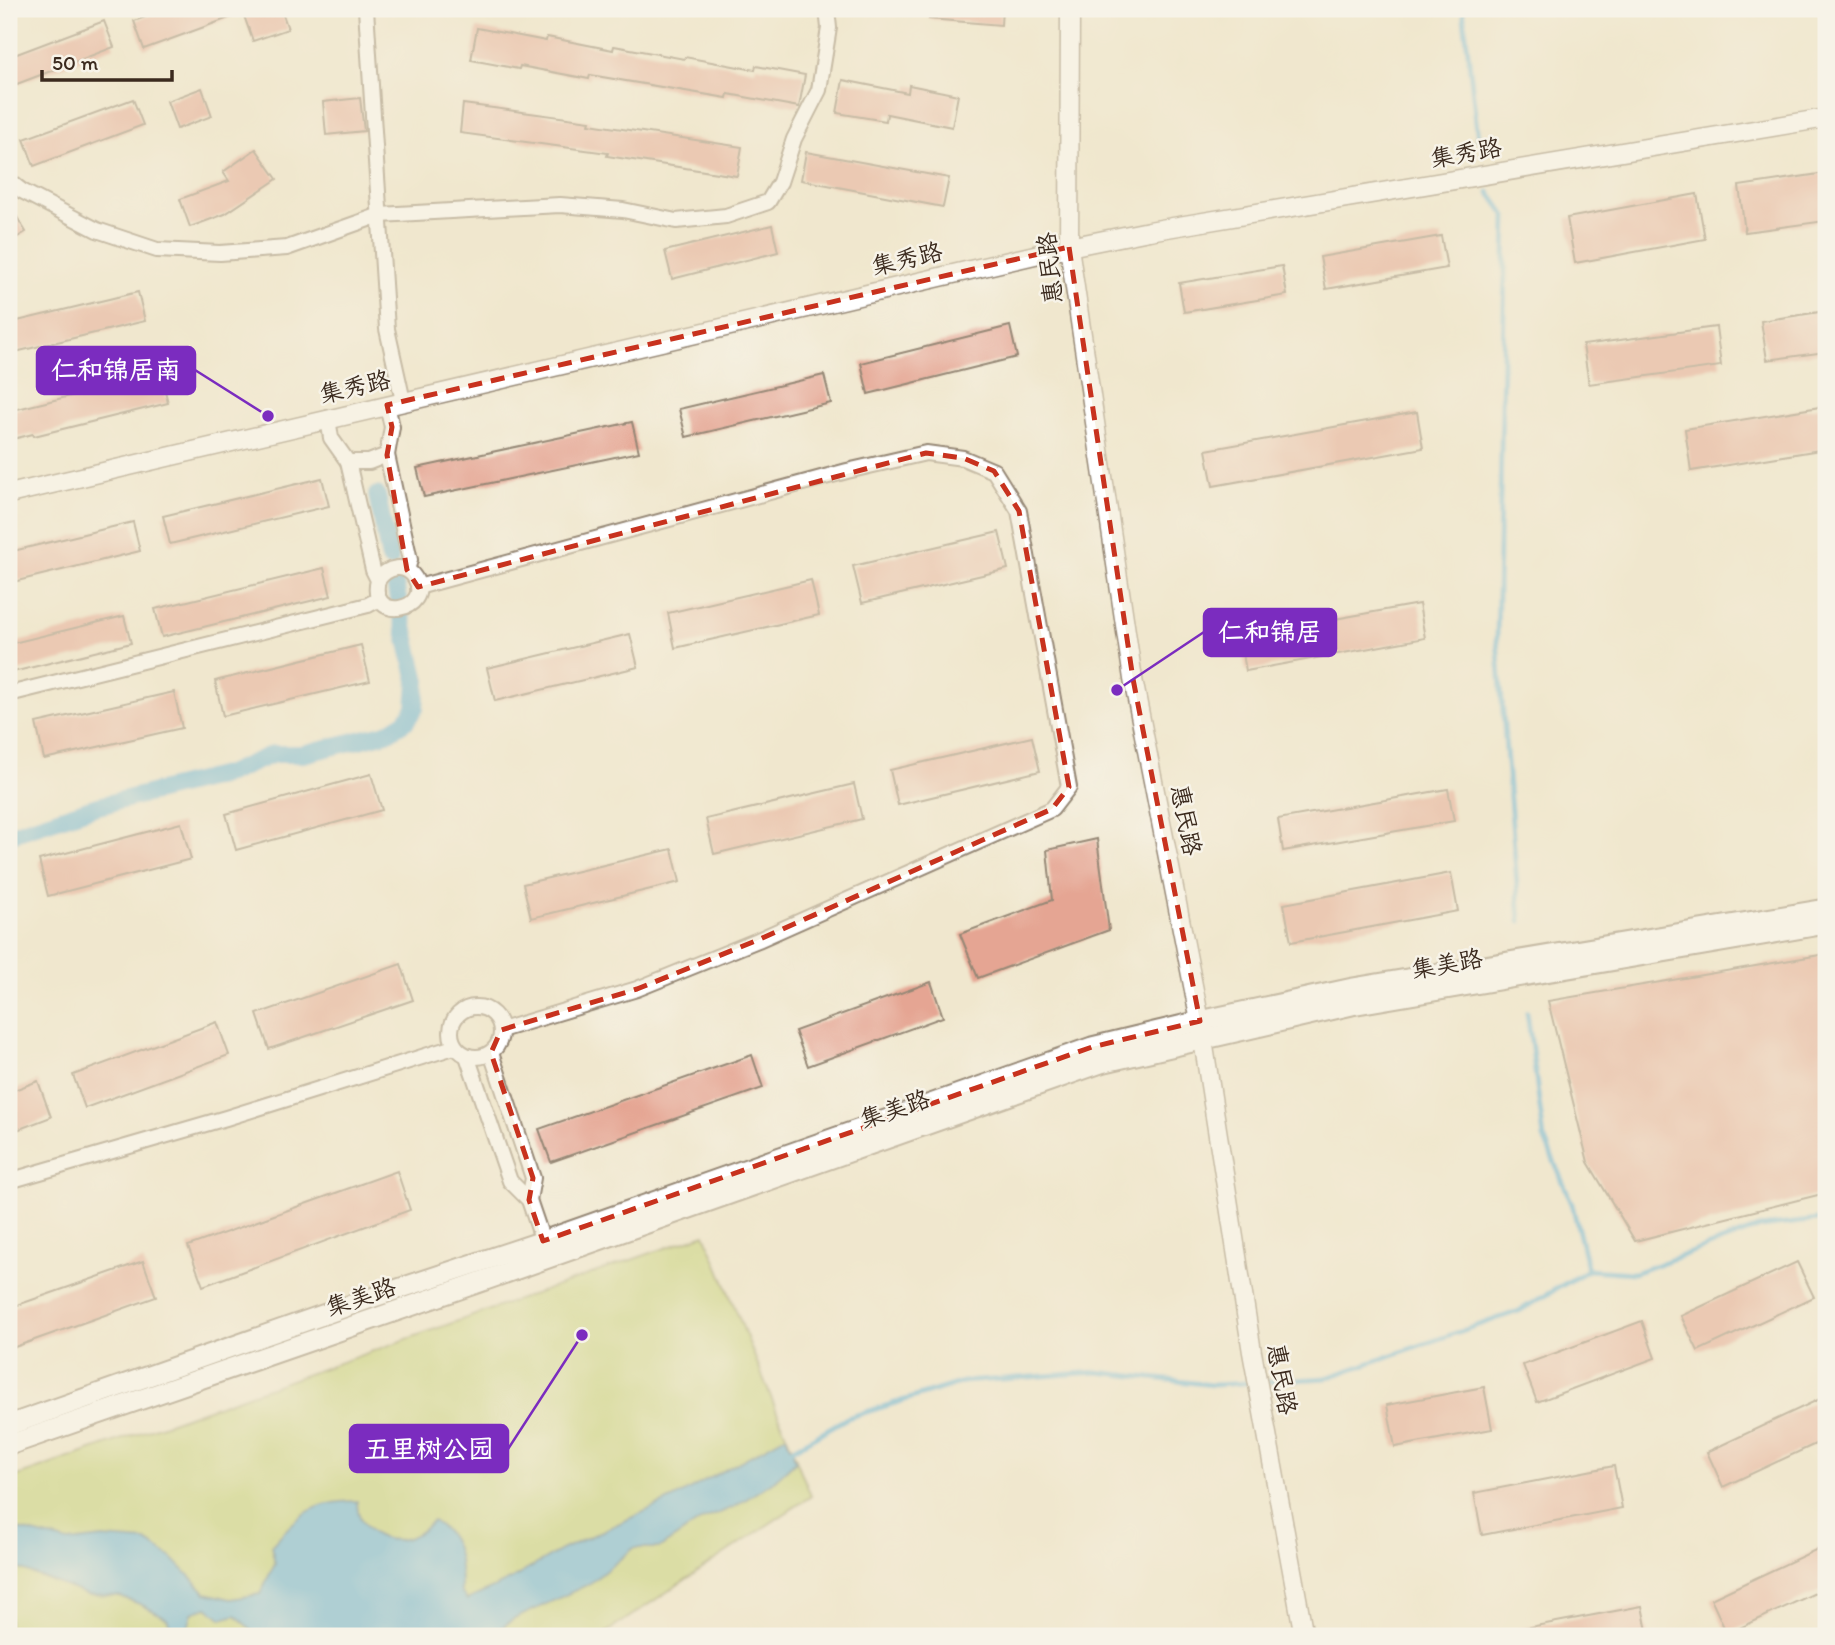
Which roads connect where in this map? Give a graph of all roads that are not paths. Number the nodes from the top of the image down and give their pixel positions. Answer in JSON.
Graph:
{"nodes":[{"id":1,"x":366,"y":9,"type":"edge"},
{"id":2,"x":827,"y":9,"type":"edge"},
{"id":3,"x":1070,"y":9,"type":"edge"},
{"id":4,"x":1826,"y":118,"type":"edge"},
{"id":5,"x":9,"y":181,"type":"edge"},
{"id":6,"x":380,"y":215,"type":"junction"},
{"id":7,"x":1069,"y":247,"type":"junction"},
{"id":8,"x":395,"y":403,"type":"junction"},
{"id":9,"x":328,"y":418,"type":"junction"},
{"id":10,"x":387,"y":455,"type":"junction"},
{"id":11,"x":348,"y":462,"type":"junction"},
{"id":12,"x":9,"y":494,"type":"edge"},
{"id":13,"x":407,"y":570,"type":"junction"},
{"id":14,"x":378,"y":580,"type":"junction"},
{"id":15,"x":418,"y":587,"type":"junction"},
{"id":16,"x":379,"y":599,"type":"junction"},
{"id":17,"x":9,"y":694,"type":"edge"},
{"id":18,"x":1826,"y":909,"type":"edge"},
{"id":19,"x":1826,"y":924,"type":"edge"},
{"id":20,"x":1200,"y":1029,"type":"junction"},
{"id":21,"x":501,"y":1030,"type":"junction"},
{"id":22,"x":454,"y":1047,"type":"junction"},
{"id":23,"x":491,"y":1053,"type":"junction"},
{"id":24,"x":467,"y":1056,"type":"junction"},
{"id":25,"x":9,"y":1181,"type":"edge"},
{"id":26,"x":529,"y":1200,"type":"junction"},
{"id":27,"x":546,"y":1249,"type":"junction"},
{"id":28,"x":9,"y":1426,"type":"edge"},
{"id":29,"x":9,"y":1445,"type":"edge"},
{"id":30,"x":1304,"y":1636,"type":"edge"}],
"edges":[{"from":1,"to":6,"type":"street"},
{"from":2,"to":6,"type":"street"},
{"from":3,"to":7,"type":"street","name":"惠民路"},
{"from":4,"to":7,"type":"street","name":"集秀路"},
{"from":5,"to":6,"type":"street"},
{"from":6,"to":8,"type":"street"},
{"from":7,"to":8,"type":"street","name":"集秀路"},
{"from":7,"to":20,"type":"street","name":"惠民路"},
{"from":8,"to":9,"type":"street","name":"集秀路"},
{"from":8,"to":10,"type":"street"},
{"from":9,"to":11,"type":"street"},
{"from":9,"to":12,"type":"street","name":"集秀路"},
{"from":10,"to":11,"type":"street"},
{"from":10,"to":13,"type":"street"},
{"from":11,"to":14,"type":"street"},
{"from":13,"to":14,"type":"street"},
{"from":13,"to":15,"type":"street"},
{"from":14,"to":16,"type":"street"},
{"from":15,"to":16,"type":"street"},
{"from":15,"to":21,"type":"street"},
{"from":16,"to":17,"type":"street"},
{"from":18,"to":20,"type":"main road","name":"集美路"},
{"from":19,"to":20,"type":"main road","name":"集美路"},
{"from":20,"to":27,"type":"main road","name":"集美路"},
{"from":20,"to":30,"type":"street","name":"惠民路"},
{"from":21,"to":22,"type":"street"},
{"from":21,"to":23,"type":"street"},
{"from":22,"to":24,"type":"street"},
{"from":22,"to":25,"type":"street"},
{"from":23,"to":24,"type":"street"},
{"from":23,"to":26,"type":"street"},
{"from":24,"to":26,"type":"street"},
{"from":26,"to":27,"type":"street"},
{"from":27,"to":28,"type":"main road","name":"集美路"},
{"from":27,"to":29,"type":"main road","name":"集美路"}]}
